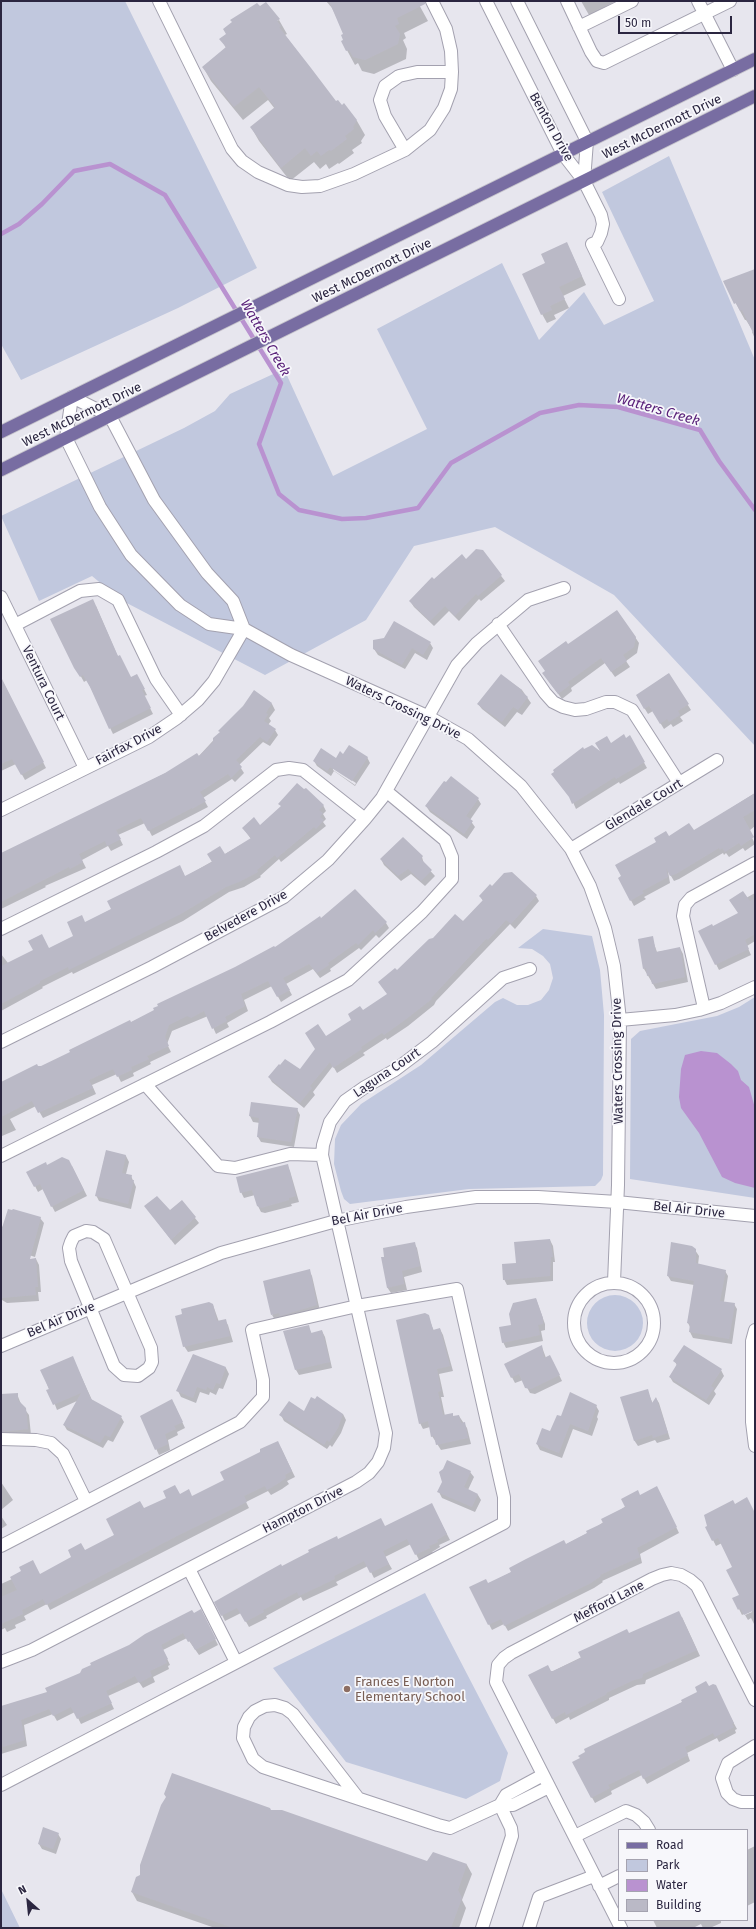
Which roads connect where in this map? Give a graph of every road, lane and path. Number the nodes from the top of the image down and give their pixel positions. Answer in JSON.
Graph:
{"nodes":[{"id":1,"x":159,"y":1,"type":"edge"},
{"id":2,"x":432,"y":1,"type":"edge"},
{"id":3,"x":486,"y":1,"type":"edge"},
{"id":4,"x":517,"y":1,"type":"edge"},
{"id":5,"x":567,"y":1,"type":"edge"},
{"id":6,"x":632,"y":1,"type":"edge"},
{"id":7,"x":698,"y":1,"type":"edge"},
{"id":8,"x":730,"y":1,"type":"edge"},
{"id":9,"x":704,"y":14,"type":"junction"},
{"id":10,"x":579,"y":27,"type":"junction"},
{"id":11,"x":755,"y":59,"type":"edge"},
{"id":12,"x":733,"y":70,"type":"junction"},
{"id":13,"x":452,"y":72,"type":"junction"},
{"id":14,"x":755,"y":96,"type":"edge"},
{"id":15,"x":587,"y":141,"type":"junction"},
{"id":16,"x":405,"y":150,"type":"junction"},
{"id":17,"x":563,"y":154,"type":"junction"},
{"id":18,"x":584,"y":181,"type":"junction"},
{"id":19,"x":619,"y":299,"type":"dead end"},
{"id":20,"x":72,"y":397,"type":"junction"},
{"id":21,"x":110,"y":416,"type":"junction"},
{"id":22,"x":1,"y":432,"type":"edge"},
{"id":23,"x":66,"y":438,"type":"junction"},
{"id":24,"x":1,"y":470,"type":"edge"},
{"id":25,"x":564,"y":588,"type":"dead end"},
{"id":26,"x":1,"y":597,"type":"edge"},
{"id":27,"x":15,"y":624,"type":"junction"},
{"id":28,"x":498,"y":624,"type":"junction"},
{"id":29,"x":244,"y":629,"type":"junction"},
{"id":30,"x":181,"y":715,"type":"junction"},
{"id":31,"x":427,"y":716,"type":"junction"},
{"id":32,"x":717,"y":760,"type":"dead end"},
{"id":33,"x":85,"y":768,"type":"junction"},
{"id":34,"x":679,"y":783,"type":"junction"},
{"id":35,"x":386,"y":791,"type":"junction"},
{"id":36,"x":1,"y":810,"type":"edge"},
{"id":37,"x":365,"y":820,"type":"junction"},
{"id":38,"x":571,"y":849,"type":"junction"},
{"id":39,"x":755,"y":863,"type":"edge"},
{"id":40,"x":1,"y":929,"type":"edge"},
{"id":41,"x":530,"y":969,"type":"dead end"},
{"id":42,"x":755,"y":986,"type":"edge"},
{"id":43,"x":704,"y":1008,"type":"junction"},
{"id":44,"x":620,"y":1020,"type":"junction"},
{"id":45,"x":1,"y":1042,"type":"edge"},
{"id":46,"x":145,"y":1084,"type":"junction"},
{"id":47,"x":322,"y":1155,"type":"junction"},
{"id":48,"x":1,"y":1156,"type":"edge"},
{"id":49,"x":617,"y":1202,"type":"junction"},
{"id":50,"x":755,"y":1216,"type":"edge"},
{"id":51,"x":336,"y":1221,"type":"junction"},
{"id":52,"x":614,"y":1282,"type":"junction"},
{"id":53,"x":127,"y":1292,"type":"junction"},
{"id":54,"x":357,"y":1306,"type":"junction"},
{"id":55,"x":90,"y":1308,"type":"junction"},
{"id":56,"x":755,"y":1330,"type":"edge"},
{"id":57,"x":1,"y":1346,"type":"edge"},
{"id":58,"x":1,"y":1439,"type":"edge"},
{"id":59,"x":755,"y":1446,"type":"edge"},
{"id":60,"x":86,"y":1502,"type":"junction"},
{"id":61,"x":1,"y":1546,"type":"edge"},
{"id":62,"x":188,"y":1569,"type":"junction"},
{"id":63,"x":1,"y":1662,"type":"edge"},
{"id":64,"x":236,"y":1662,"type":"junction"},
{"id":65,"x":755,"y":1700,"type":"edge"},
{"id":66,"x":755,"y":1746,"type":"edge"},
{"id":67,"x":544,"y":1775,"type":"junction"},
{"id":68,"x":1,"y":1786,"type":"edge"},
{"id":69,"x":549,"y":1787,"type":"junction"},
{"id":70,"x":358,"y":1798,"type":"junction"},
{"id":71,"x":755,"y":1802,"type":"edge"},
{"id":72,"x":500,"y":1805,"type":"junction"},
{"id":73,"x":648,"y":1829,"type":"edge"},
{"id":74,"x":575,"y":1836,"type":"junction"},
{"id":75,"x":618,"y":1876,"type":"edge"},
{"id":76,"x":597,"y":1881,"type":"junction"},
{"id":77,"x":482,"y":1928,"type":"edge"},
{"id":78,"x":529,"y":1928,"type":"edge"},
{"id":79,"x":621,"y":1928,"type":"edge"}],
"edges":[{"from":1,"to":16,"type":"street"},
{"from":2,"to":13,"type":"street"},
{"from":3,"to":17,"type":"street","name":"Benton Drive"},
{"from":4,"to":15,"type":"street","name":"Benton Drive"},
{"from":5,"to":10,"type":"street"},
{"from":6,"to":10,"type":"street"},
{"from":7,"to":9,"type":"street"},
{"from":8,"to":9,"type":"street"},
{"from":9,"to":10,"type":"street"},
{"from":9,"to":12,"type":"street"},
{"from":11,"to":12,"type":"main road","name":"West McDermott Drive"},
{"from":12,"to":15,"type":"main road","name":"West McDermott Drive"},
{"from":13,"to":16,"type":"street"},
{"from":13,"to":16,"type":"street"},
{"from":14,"to":18,"type":"main road","name":"West McDermott Drive"},
{"from":15,"to":17,"type":"main road","name":"West McDermott Drive"},
{"from":15,"to":18,"type":"street","name":"Benton Drive"},
{"from":17,"to":18,"type":"street","name":"Benton Drive"},
{"from":17,"to":20,"type":"main road","name":"West McDermott Drive"},
{"from":18,"to":19,"type":"street"},
{"from":18,"to":21,"type":"main road","name":"West McDermott Drive"},
{"from":20,"to":21,"type":"street"},
{"from":20,"to":22,"type":"main road","name":"West McDermott Drive"},
{"from":20,"to":23,"type":"street"},
{"from":21,"to":23,"type":"main road","name":"West McDermott Drive"},
{"from":21,"to":29,"type":"street"},
{"from":23,"to":24,"type":"main road","name":"West McDermott Drive"},
{"from":23,"to":29,"type":"street","name":"Waters Crossing Drive"},
{"from":25,"to":28,"type":"street","name":"Belvedere Drive"},
{"from":26,"to":27,"type":"street","name":"Ventura Court"},
{"from":27,"to":30,"type":"street"},
{"from":27,"to":33,"type":"street","name":"Ventura Court"},
{"from":28,"to":31,"type":"street","name":"Belvedere Drive"},
{"from":28,"to":34,"type":"street"},
{"from":29,"to":30,"type":"street","name":"Fairfax Drive"},
{"from":29,"to":31,"type":"street","name":"Waters Crossing Drive"},
{"from":30,"to":33,"type":"street","name":"Fairfax Drive"},
{"from":31,"to":35,"type":"street","name":"Belvedere Drive"},
{"from":31,"to":38,"type":"street","name":"Waters Crossing Drive"},
{"from":32,"to":34,"type":"street","name":"Glendale Court"},
{"from":33,"to":36,"type":"street","name":"Fairfax Drive"},
{"from":34,"to":38,"type":"street","name":"Glendale Court"},
{"from":35,"to":37,"type":"street","name":"Belvedere Drive"},
{"from":35,"to":46,"type":"street"},
{"from":37,"to":40,"type":"street"},
{"from":37,"to":45,"type":"street","name":"Belvedere Drive"},
{"from":38,"to":44,"type":"street","name":"Waters Crossing Drive"},
{"from":39,"to":43,"type":"street"},
{"from":41,"to":47,"type":"street","name":"Laguna Court"},
{"from":42,"to":43,"type":"street"},
{"from":43,"to":44,"type":"street"},
{"from":44,"to":49,"type":"street","name":"Waters Crossing Drive"},
{"from":46,"to":47,"type":"street"},
{"from":46,"to":48,"type":"street"},
{"from":47,"to":51,"type":"street","name":"Laguna Court"},
{"from":49,"to":50,"type":"street","name":"Bel Air Drive"},
{"from":49,"to":51,"type":"street","name":"Bel Air Drive"},
{"from":49,"to":52,"type":"street","name":"Waters Crossing Drive"},
{"from":51,"to":53,"type":"street","name":"Bel Air Drive"},
{"from":51,"to":54,"type":"street","name":"Hampton Drive"},
{"from":52,"to":52,"type":"street"},
{"from":53,"to":55,"type":"street","name":"Bel Air Drive"},
{"from":53,"to":55,"type":"street"},
{"from":53,"to":55,"type":"street"},
{"from":54,"to":60,"type":"street"},
{"from":54,"to":62,"type":"street","name":"Hampton Drive"},
{"from":54,"to":64,"type":"street"},
{"from":55,"to":57,"type":"street","name":"Bel Air Drive"},
{"from":56,"to":59,"type":"street"},
{"from":58,"to":60,"type":"street"},
{"from":60,"to":61,"type":"street"},
{"from":62,"to":63,"type":"street","name":"Hampton Drive"},
{"from":62,"to":64,"type":"street"},
{"from":64,"to":68,"type":"street"},
{"from":65,"to":67,"type":"street","name":"Mefford Lane"},
{"from":66,"to":71,"type":"street"},
{"from":67,"to":69,"type":"street","name":"Mefford Lane"},
{"from":67,"to":72,"type":"street"},
{"from":69,"to":72,"type":"street"},
{"from":69,"to":74,"type":"street","name":"Mefford Lane"},
{"from":70,"to":70,"type":"street"},
{"from":70,"to":72,"type":"street"},
{"from":72,"to":77,"type":"street"},
{"from":73,"to":74,"type":"street"},
{"from":74,"to":76,"type":"street","name":"Mefford Lane"},
{"from":75,"to":76,"type":"street"},
{"from":76,"to":78,"type":"street"},
{"from":76,"to":79,"type":"street","name":"Mefford Lane"}]}
